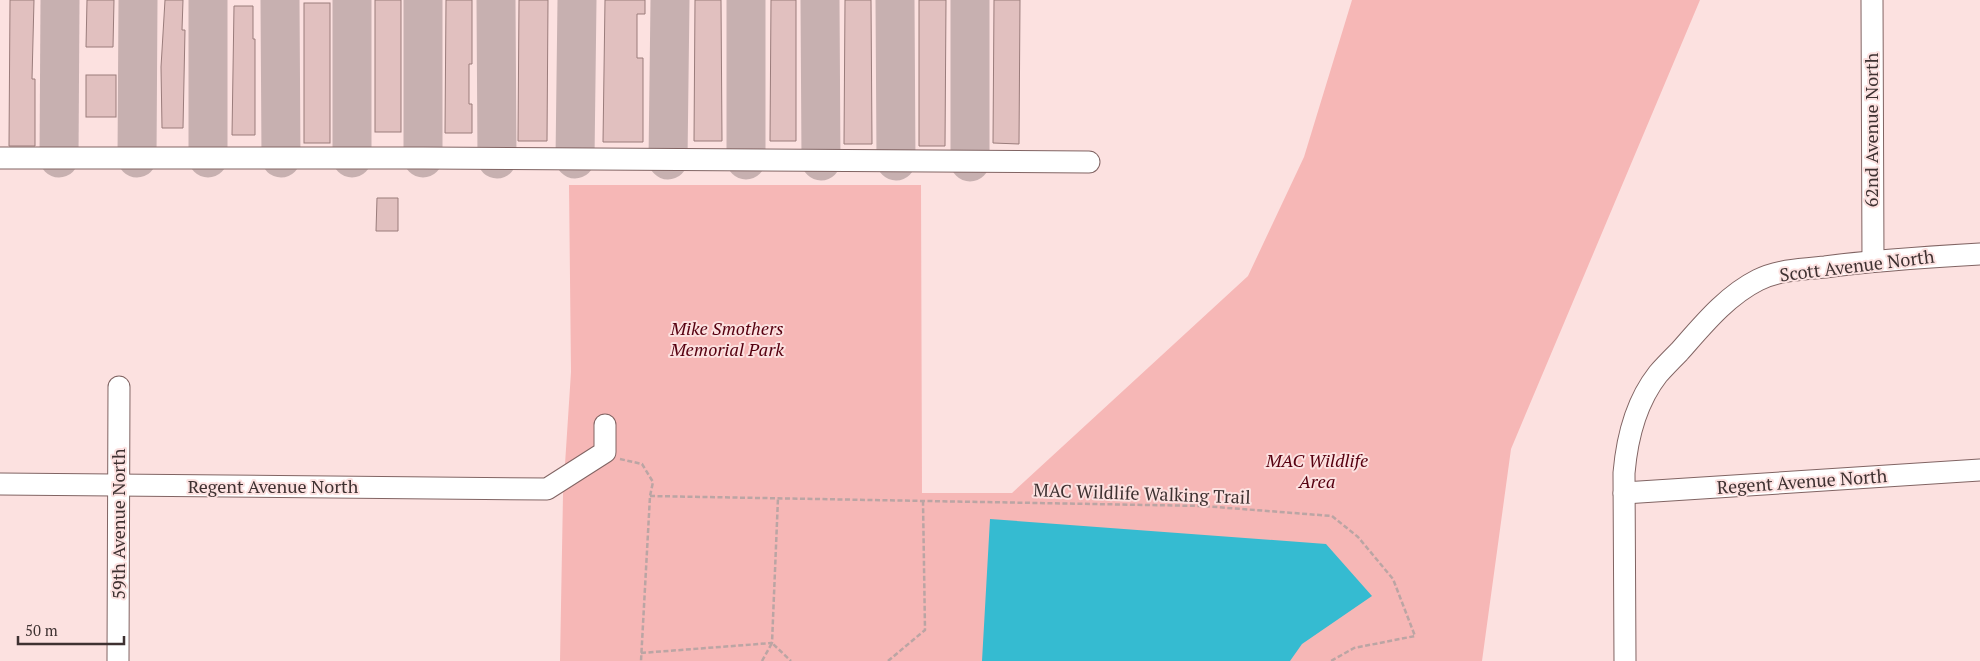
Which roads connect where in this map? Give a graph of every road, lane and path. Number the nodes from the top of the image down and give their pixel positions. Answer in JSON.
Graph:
{"nodes":[{"id":1,"x":1872,"y":0,"type":"edge"},
{"id":2,"x":0,"y":158,"type":"edge"},
{"id":3,"x":1089,"y":162,"type":"dead end"},
{"id":4,"x":1980,"y":254,"type":"edge"},
{"id":5,"x":1873,"y":261,"type":"junction"},
{"id":6,"x":119,"y":387,"type":"dead end"},
{"id":7,"x":605,"y":425,"type":"dead end"},
{"id":8,"x":605,"y":452,"type":"junction"},
{"id":9,"x":1980,"y":470,"type":"edge"},
{"id":10,"x":0,"y":484,"type":"edge"},
{"id":11,"x":119,"y":486,"type":"junction"},
{"id":12,"x":1624,"y":493,"type":"junction"},
{"id":13,"x":650,"y":496,"type":"junction"},
{"id":14,"x":778,"y":498,"type":"junction"},
{"id":15,"x":923,"y":501,"type":"junction"},
{"id":16,"x":772,"y":643,"type":"junction"},
{"id":17,"x":641,"y":654,"type":"junction"},
{"id":18,"x":118,"y":661,"type":"edge"},
{"id":19,"x":641,"y":661,"type":"edge"},
{"id":20,"x":762,"y":661,"type":"edge"},
{"id":21,"x":791,"y":661,"type":"edge"},
{"id":22,"x":888,"y":661,"type":"edge"},
{"id":23,"x":1331,"y":661,"type":"edge"},
{"id":24,"x":1625,"y":661,"type":"edge"}],
"edges":[{"from":1,"to":5,"type":"street","name":"62nd Avenue North"},
{"from":2,"to":3,"type":"street"},
{"from":4,"to":5,"type":"street","name":"Scott Avenue North"},
{"from":5,"to":12,"type":"street","name":"Scott Avenue North"},
{"from":6,"to":11,"type":"street","name":"59th Avenue North"},
{"from":7,"to":8,"type":"street"},
{"from":8,"to":11,"type":"street","name":"Regent Avenue North"},
{"from":8,"to":13,"type":"path"},
{"from":9,"to":12,"type":"street","name":"Regent Avenue North"},
{"from":10,"to":11,"type":"street","name":"Regent Avenue North"},
{"from":11,"to":18,"type":"street","name":"59th Avenue North"},
{"from":12,"to":24,"type":"street","name":"Scott Avenue North"},
{"from":13,"to":14,"type":"path","name":"MAC Wildlife Walking Trail"},
{"from":13,"to":17,"type":"path"},
{"from":14,"to":15,"type":"path","name":"MAC Wildlife Walking Trail"},
{"from":14,"to":16,"type":"path"},
{"from":15,"to":22,"type":"path"},
{"from":15,"to":23,"type":"path","name":"MAC Wildlife Walking Trail"},
{"from":16,"to":17,"type":"path"},
{"from":16,"to":20,"type":"path"},
{"from":16,"to":21,"type":"path"},
{"from":17,"to":19,"type":"path"}]}
